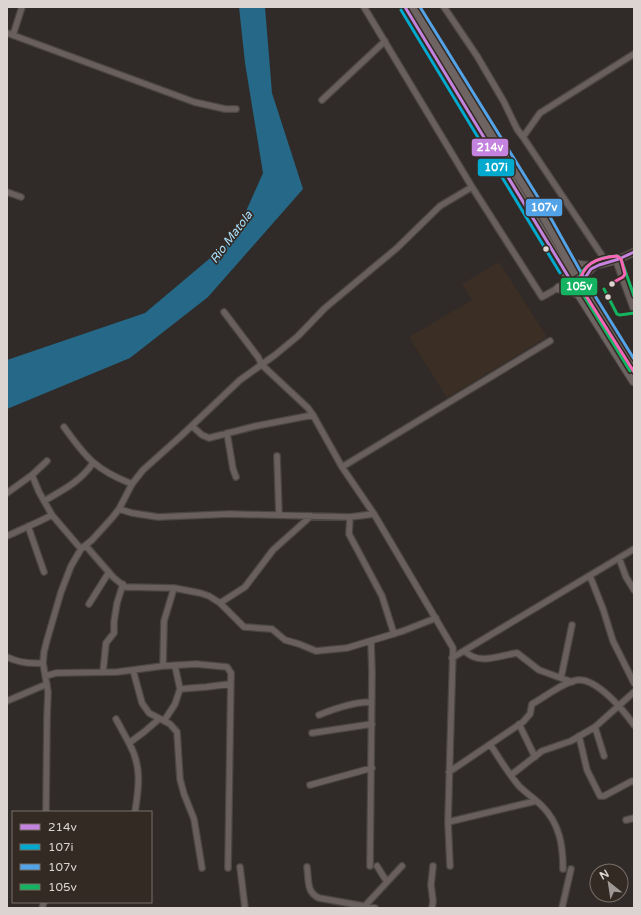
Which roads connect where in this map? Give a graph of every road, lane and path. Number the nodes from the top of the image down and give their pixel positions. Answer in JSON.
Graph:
{"nodes":[{"id":1,"x":22,"y":7,"type":"edge"},
{"id":2,"x":364,"y":7,"type":"edge"},
{"id":3,"x":405,"y":7,"type":"edge"},
{"id":4,"x":414,"y":7,"type":"edge"},
{"id":5,"x":444,"y":7,"type":"edge"},
{"id":6,"x":10,"y":34,"type":"edge"},
{"id":7,"x":384,"y":41,"type":"junction"},
{"id":8,"x":634,"y":54,"type":"edge"},
{"id":9,"x":322,"y":100,"type":"dead end"},
{"id":10,"x":236,"y":109,"type":"dead end"},
{"id":11,"x":523,"y":136,"type":"junction"},
{"id":12,"x":490,"y":138,"type":"junction"},
{"id":13,"x":472,"y":186,"type":"junction"},
{"id":14,"x":7,"y":192,"type":"edge"},
{"id":15,"x":21,"y":197,"type":"dead end"},
{"id":16,"x":634,"y":252,"type":"edge"},
{"id":17,"x":569,"y":261,"type":"junction"},
{"id":18,"x":616,"y":261,"type":"junction"},
{"id":19,"x":607,"y":263,"type":"junction"},
{"id":20,"x":596,"y":265,"type":"junction"},
{"id":21,"x":564,"y":270,"type":"junction"},
{"id":22,"x":574,"y":279,"type":"junction"},
{"id":23,"x":558,"y":289,"type":"junction"},
{"id":24,"x":581,"y":290,"type":"junction"},
{"id":25,"x":634,"y":310,"type":"edge"},
{"id":26,"x":224,"y":312,"type":"dead end"},
{"id":27,"x":550,"y":341,"type":"dead end"},
{"id":28,"x":262,"y":365,"type":"junction"},
{"id":29,"x":634,"y":368,"type":"edge"},
{"id":30,"x":634,"y":381,"type":"edge"},
{"id":31,"x":313,"y":416,"type":"junction"},
{"id":32,"x":192,"y":426,"type":"junction"},
{"id":33,"x":64,"y":428,"type":"dead end"},
{"id":34,"x":227,"y":433,"type":"junction"},
{"id":35,"x":277,"y":456,"type":"dead end"},
{"id":36,"x":47,"y":461,"type":"dead end"},
{"id":37,"x":93,"y":463,"type":"junction"},
{"id":38,"x":342,"y":467,"type":"junction"},
{"id":39,"x":32,"y":475,"type":"junction"},
{"id":40,"x":236,"y":477,"type":"dead end"},
{"id":41,"x":132,"y":484,"type":"junction"},
{"id":42,"x":7,"y":493,"type":"edge"},
{"id":43,"x":44,"y":501,"type":"junction"},
{"id":44,"x":119,"y":509,"type":"junction"},
{"id":45,"x":374,"y":514,"type":"junction"},
{"id":46,"x":52,"y":515,"type":"junction"},
{"id":47,"x":279,"y":515,"type":"junction"},
{"id":48,"x":311,"y":516,"type":"junction"},
{"id":49,"x":350,"y":517,"type":"junction"},
{"id":50,"x":28,"y":526,"type":"junction"},
{"id":51,"x":7,"y":536,"type":"edge"},
{"id":52,"x":83,"y":548,"type":"junction"},
{"id":53,"x":634,"y":549,"type":"edge"},
{"id":54,"x":618,"y":558,"type":"junction"},
{"id":55,"x":44,"y":572,"type":"dead end"},
{"id":56,"x":109,"y":572,"type":"junction"},
{"id":57,"x":590,"y":576,"type":"junction"},
{"id":58,"x":122,"y":584,"type":"junction"},
{"id":59,"x":174,"y":588,"type":"junction"},
{"id":60,"x":634,"y":590,"type":"edge"},
{"id":61,"x":220,"y":603,"type":"junction"},
{"id":62,"x":89,"y":604,"type":"dead end"},
{"id":63,"x":436,"y":618,"type":"junction"},
{"id":64,"x":572,"y":625,"type":"dead end"},
{"id":65,"x":394,"y":634,"type":"junction"},
{"id":66,"x":371,"y":641,"type":"junction"},
{"id":67,"x":465,"y":651,"type":"junction"},
{"id":68,"x":7,"y":657,"type":"edge"},
{"id":69,"x":452,"y":658,"type":"junction"},
{"id":70,"x":43,"y":663,"type":"junction"},
{"id":71,"x":163,"y":666,"type":"junction"},
{"id":72,"x":175,"y":666,"type":"junction"},
{"id":73,"x":133,"y":670,"type":"junction"},
{"id":74,"x":103,"y":672,"type":"junction"},
{"id":75,"x":46,"y":676,"type":"junction"},
{"id":76,"x":561,"y":678,"type":"junction"},
{"id":77,"x":572,"y":682,"type":"junction"},
{"id":78,"x":634,"y":683,"type":"edge"},
{"id":79,"x":47,"y":684,"type":"junction"},
{"id":80,"x":230,"y":684,"type":"junction"},
{"id":81,"x":180,"y":689,"type":"junction"},
{"id":82,"x":634,"y":692,"type":"edge"},
{"id":83,"x":7,"y":701,"type":"edge"},
{"id":84,"x":371,"y":702,"type":"junction"},
{"id":85,"x":618,"y":706,"type":"junction"},
{"id":86,"x":319,"y":715,"type":"dead end"},
{"id":87,"x":116,"y":718,"type":"dead end"},
{"id":88,"x":162,"y":720,"type":"junction"},
{"id":89,"x":372,"y":724,"type":"junction"},
{"id":90,"x":519,"y":724,"type":"junction"},
{"id":91,"x":634,"y":725,"type":"edge"},
{"id":92,"x":595,"y":727,"type":"junction"},
{"id":93,"x":312,"y":733,"type":"dead end"},
{"id":94,"x":579,"y":736,"type":"junction"},
{"id":95,"x":129,"y":743,"type":"junction"},
{"id":96,"x":490,"y":744,"type":"junction"},
{"id":97,"x":604,"y":756,"type":"dead end"},
{"id":98,"x":534,"y":757,"type":"junction"},
{"id":99,"x":372,"y":768,"type":"junction"},
{"id":100,"x":449,"y":772,"type":"junction"},
{"id":101,"x":511,"y":775,"type":"junction"},
{"id":102,"x":634,"y":782,"type":"edge"},
{"id":103,"x":310,"y":785,"type":"dead end"},
{"id":104,"x":536,"y":801,"type":"junction"},
{"id":105,"x":46,"y":811,"type":"edge"},
{"id":106,"x":135,"y":811,"type":"edge"},
{"id":107,"x":634,"y":818,"type":"edge"},
{"id":108,"x":626,"y":820,"type":"dead end"},
{"id":109,"x":448,"y":822,"type":"junction"},
{"id":110,"x":370,"y":866,"type":"dead end"},
{"id":111,"x":377,"y":866,"type":"dead end"},
{"id":112,"x":402,"y":866,"type":"dead end"},
{"id":113,"x":433,"y":866,"type":"dead end"},
{"id":114,"x":450,"y":866,"type":"dead end"},
{"id":115,"x":240,"y":867,"type":"dead end"},
{"id":116,"x":307,"y":867,"type":"dead end"},
{"id":117,"x":202,"y":868,"type":"dead end"},
{"id":118,"x":228,"y":868,"type":"dead end"},
{"id":119,"x":564,"y":869,"type":"dead end"},
{"id":120,"x":571,"y":869,"type":"dead end"},
{"id":121,"x":387,"y":882,"type":"junction"},
{"id":122,"x":364,"y":907,"type":"edge"},
{"id":123,"x":245,"y":908,"type":"edge"},
{"id":124,"x":375,"y":908,"type":"edge"},
{"id":125,"x":432,"y":908,"type":"edge"},
{"id":126,"x":562,"y":908,"type":"edge"}],
"edges":[{"from":1,"to":6,"type":"street"},
{"from":2,"to":7,"type":"street"},
{"from":3,"to":12,"type":"highway"},
{"from":4,"to":12,"type":"highway"},
{"from":5,"to":11,"type":"street"},
{"from":6,"to":10,"type":"street"},
{"from":7,"to":9,"type":"street"},
{"from":7,"to":13,"type":"street"},
{"from":8,"to":11,"type":"street"},
{"from":11,"to":19,"type":"street"},
{"from":12,"to":17,"type":"highway"},
{"from":12,"to":21,"type":"highway"},
{"from":13,"to":23,"type":"street"},
{"from":13,"to":28,"type":"street"},
{"from":14,"to":15,"type":"street"},
{"from":16,"to":18,"type":"street"},
{"from":17,"to":20,"type":"street"},
{"from":17,"to":22,"type":"highway"},
{"from":18,"to":19,"type":"street"},
{"from":18,"to":25,"type":"street"},
{"from":19,"to":20,"type":"street"},
{"from":20,"to":24,"type":"street"},
{"from":21,"to":22,"type":"highway"},
{"from":21,"to":23,"type":"highway"},
{"from":22,"to":23,"type":"street"},
{"from":22,"to":24,"type":"highway"},
{"from":23,"to":24,"type":"highway"},
{"from":24,"to":29,"type":"highway"},
{"from":24,"to":30,"type":"highway"},
{"from":26,"to":28,"type":"street"},
{"from":27,"to":38,"type":"street"},
{"from":28,"to":31,"type":"street"},
{"from":28,"to":32,"type":"street"},
{"from":31,"to":34,"type":"street"},
{"from":31,"to":38,"type":"street"},
{"from":32,"to":34,"type":"street"},
{"from":32,"to":41,"type":"street"},
{"from":33,"to":37,"type":"street"},
{"from":34,"to":40,"type":"street"},
{"from":35,"to":47,"type":"street"},
{"from":36,"to":39,"type":"street"},
{"from":37,"to":41,"type":"street"},
{"from":37,"to":43,"type":"street"},
{"from":38,"to":45,"type":"street"},
{"from":39,"to":42,"type":"street"},
{"from":39,"to":43,"type":"street"},
{"from":41,"to":44,"type":"street"},
{"from":43,"to":46,"type":"street"},
{"from":44,"to":47,"type":"street"},
{"from":44,"to":52,"type":"street"},
{"from":45,"to":49,"type":"street"},
{"from":45,"to":63,"type":"street"},
{"from":46,"to":50,"type":"street"},
{"from":46,"to":52,"type":"street"},
{"from":47,"to":48,"type":"street"},
{"from":48,"to":49,"type":"street"},
{"from":48,"to":61,"type":"street"},
{"from":49,"to":65,"type":"street"},
{"from":50,"to":51,"type":"street"},
{"from":50,"to":55,"type":"street"},
{"from":52,"to":56,"type":"street"},
{"from":52,"to":70,"type":"street"},
{"from":53,"to":54,"type":"street"},
{"from":54,"to":57,"type":"street"},
{"from":54,"to":60,"type":"street"},
{"from":56,"to":58,"type":"street"},
{"from":56,"to":62,"type":"street"},
{"from":57,"to":67,"type":"street"},
{"from":57,"to":78,"type":"street"},
{"from":58,"to":59,"type":"street"},
{"from":58,"to":74,"type":"street"},
{"from":59,"to":61,"type":"street"},
{"from":59,"to":71,"type":"street"},
{"from":61,"to":66,"type":"street"},
{"from":63,"to":65,"type":"street"},
{"from":63,"to":69,"type":"street"},
{"from":64,"to":76,"type":"street"},
{"from":65,"to":66,"type":"street"},
{"from":66,"to":84,"type":"street"},
{"from":67,"to":69,"type":"street"},
{"from":67,"to":76,"type":"street"},
{"from":68,"to":70,"type":"street"},
{"from":69,"to":100,"type":"street"},
{"from":70,"to":75,"type":"street"},
{"from":71,"to":72,"type":"street"},
{"from":71,"to":73,"type":"street"},
{"from":72,"to":80,"type":"street"},
{"from":72,"to":81,"type":"street"},
{"from":73,"to":74,"type":"street"},
{"from":73,"to":88,"type":"street"},
{"from":74,"to":75,"type":"street"},
{"from":75,"to":79,"type":"street"},
{"from":76,"to":77,"type":"street"},
{"from":77,"to":85,"type":"street"},
{"from":77,"to":90,"type":"street"},
{"from":79,"to":83,"type":"street"},
{"from":79,"to":105,"type":"street"},
{"from":80,"to":81,"type":"street"},
{"from":80,"to":118,"type":"street"},
{"from":81,"to":88,"type":"street"},
{"from":82,"to":85,"type":"street"},
{"from":84,"to":86,"type":"street"},
{"from":84,"to":89,"type":"street"},
{"from":85,"to":91,"type":"street"},
{"from":85,"to":92,"type":"street"},
{"from":87,"to":95,"type":"street"},
{"from":88,"to":95,"type":"street"},
{"from":88,"to":117,"type":"street"},
{"from":89,"to":93,"type":"street"},
{"from":89,"to":99,"type":"street"},
{"from":90,"to":96,"type":"street"},
{"from":90,"to":98,"type":"street"},
{"from":92,"to":94,"type":"street"},
{"from":92,"to":97,"type":"street"},
{"from":94,"to":98,"type":"street"},
{"from":94,"to":102,"type":"street"},
{"from":95,"to":106,"type":"street"},
{"from":96,"to":100,"type":"street"},
{"from":96,"to":101,"type":"street"},
{"from":98,"to":101,"type":"street"},
{"from":99,"to":103,"type":"street"},
{"from":99,"to":110,"type":"street"},
{"from":100,"to":109,"type":"street"},
{"from":101,"to":104,"type":"street"},
{"from":104,"to":109,"type":"street"},
{"from":104,"to":119,"type":"street"},
{"from":107,"to":108,"type":"street"},
{"from":109,"to":114,"type":"street"},
{"from":111,"to":121,"type":"street"},
{"from":112,"to":121,"type":"street"},
{"from":113,"to":125,"type":"street"},
{"from":115,"to":123,"type":"street"},
{"from":116,"to":122,"type":"street"},
{"from":120,"to":126,"type":"street"},
{"from":121,"to":122,"type":"street"},
{"from":122,"to":124,"type":"street"}]}
